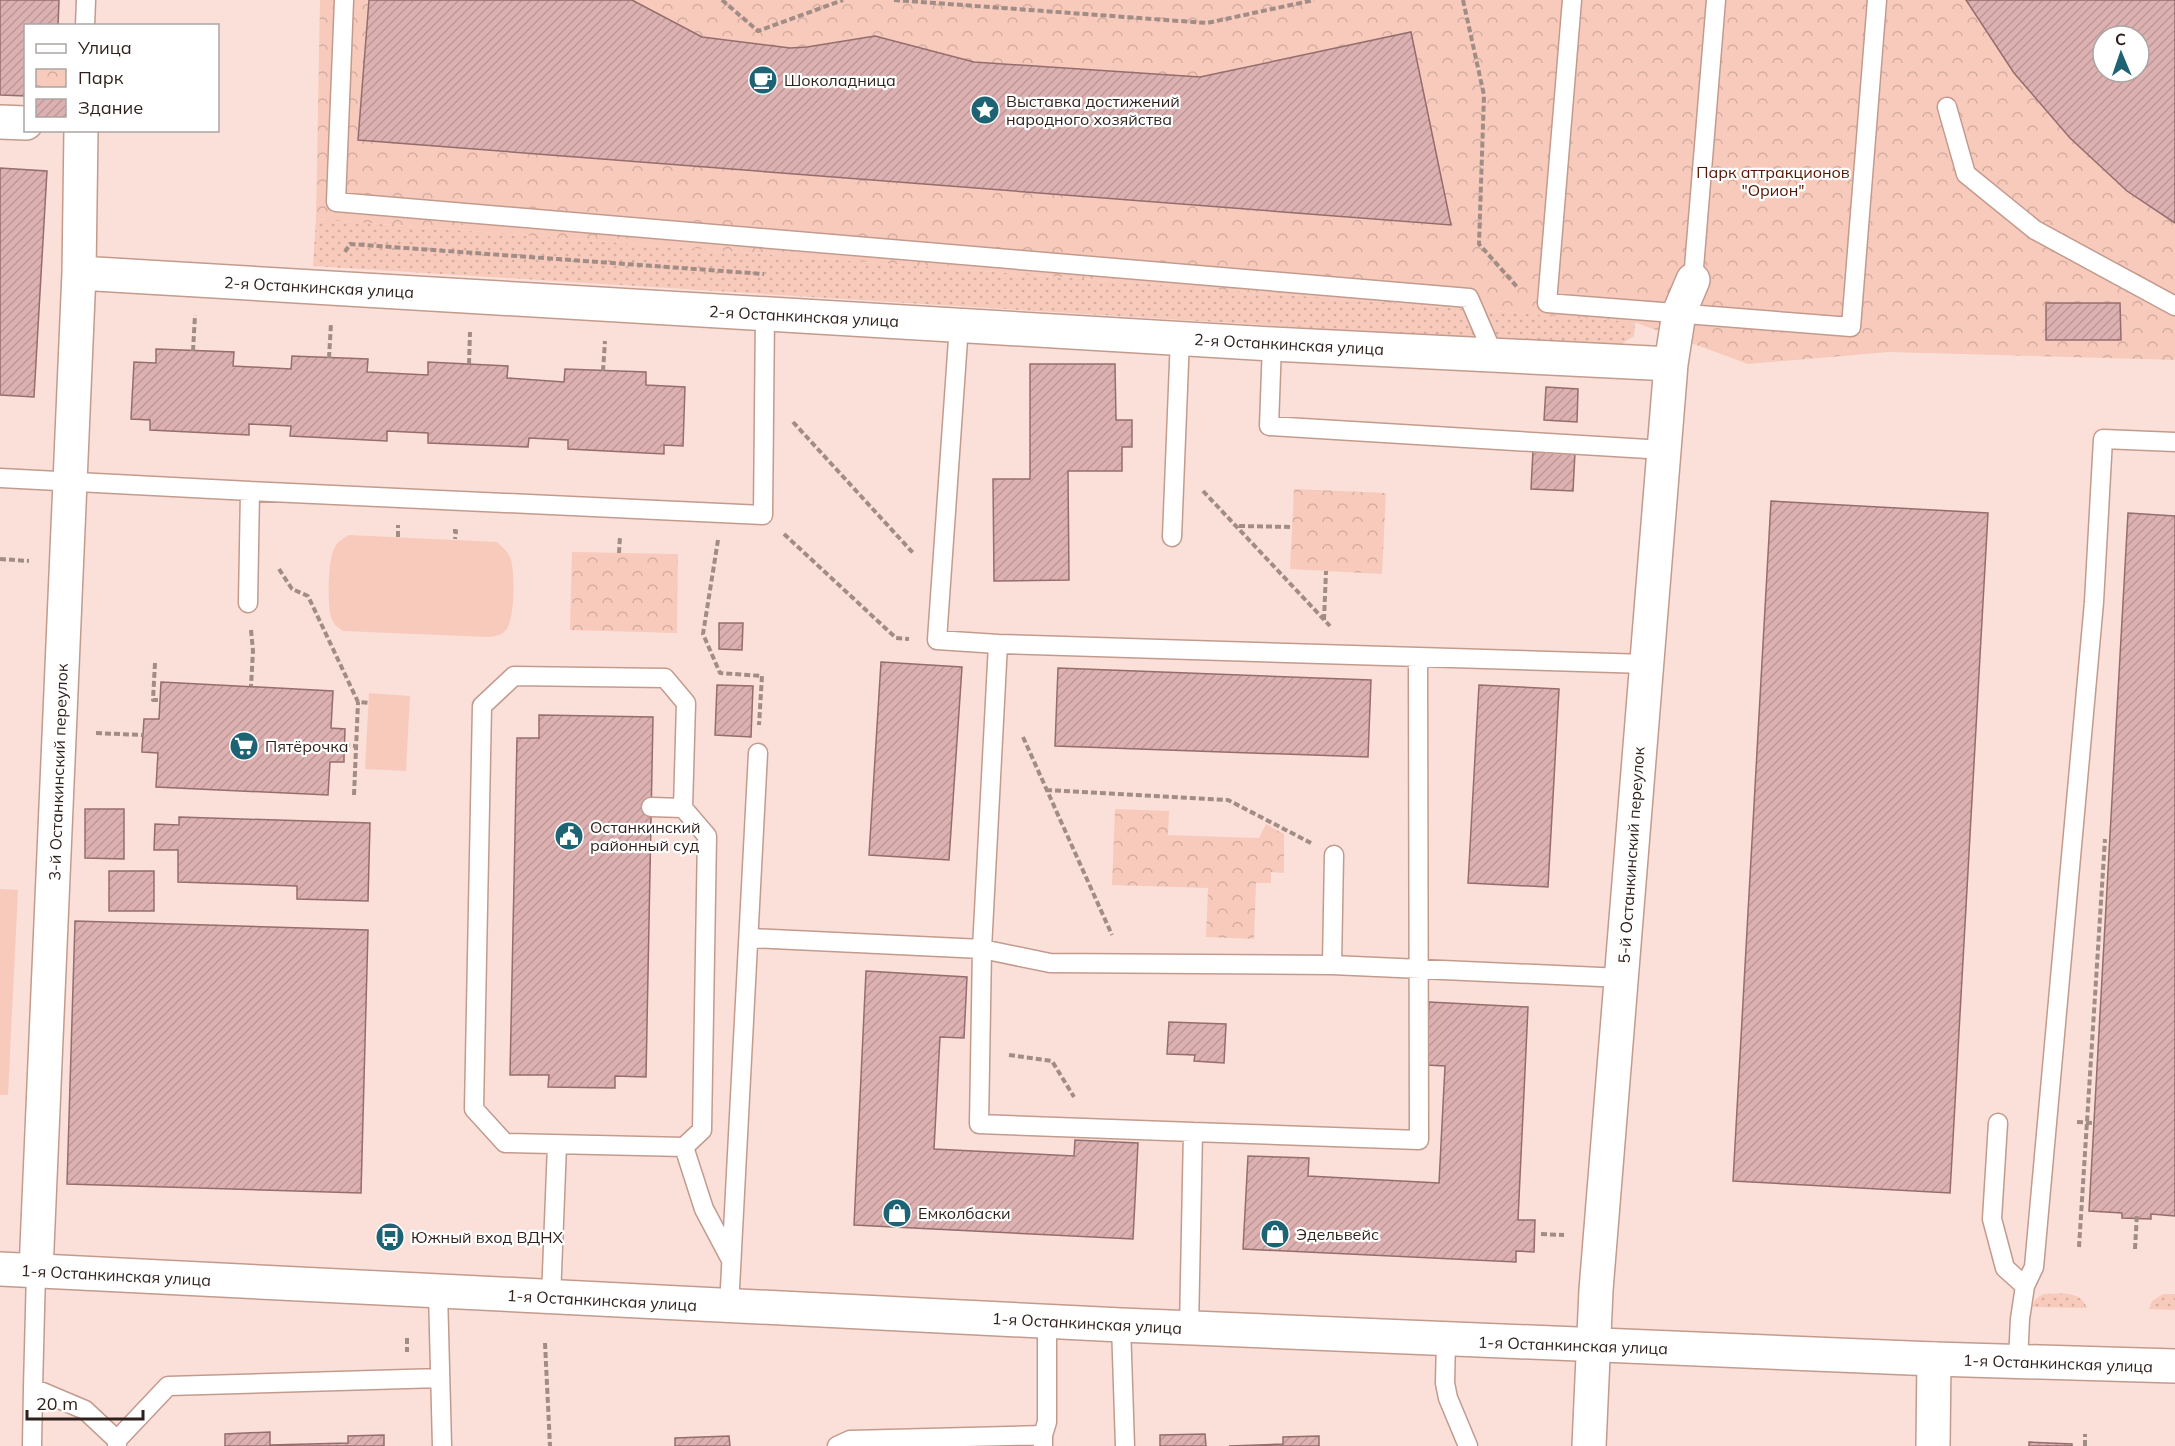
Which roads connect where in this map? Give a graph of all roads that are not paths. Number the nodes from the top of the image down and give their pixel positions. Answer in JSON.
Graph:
{"nodes":[{"id":1,"x":86,"y":0,"type":"edge"},
{"id":2,"x":344,"y":0,"type":"edge"},
{"id":3,"x":1572,"y":0,"type":"edge"},
{"id":4,"x":1716,"y":0,"type":"edge"},
{"id":5,"x":1877,"y":0,"type":"edge"},
{"id":6,"x":85,"y":24,"type":"edge"},
{"id":7,"x":1947,"y":107,"type":"dead end"},
{"id":8,"x":0,"y":122,"type":"edge"},
{"id":9,"x":24,"y":123,"type":"edge"},
{"id":10,"x":81,"y":132,"type":"edge"},
{"id":11,"x":79,"y":273,"type":"junction"},
{"id":12,"x":1694,"y":280,"type":"joint"},
{"id":13,"x":2175,"y":306,"type":"edge"},
{"id":14,"x":765,"y":313,"type":"junction"},
{"id":15,"x":1679,"y":313,"type":"junction"},
{"id":16,"x":959,"y":325,"type":"junction"},
{"id":17,"x":1180,"y":338,"type":"junction"},
{"id":18,"x":1272,"y":344,"type":"junction"},
{"id":19,"x":1494,"y":356,"type":"junction"},
{"id":20,"x":1671,"y":364,"type":"junction"},
{"id":21,"x":2175,"y":442,"type":"edge"},
{"id":22,"x":1664,"y":450,"type":"junction"},
{"id":23,"x":0,"y":478,"type":"edge"},
{"id":24,"x":70,"y":482,"type":"junction"},
{"id":25,"x":250,"y":491,"type":"junction"},
{"id":26,"x":1172,"y":537,"type":"dead end"},
{"id":27,"x":248,"y":603,"type":"road end"},
{"id":28,"x":998,"y":644,"type":"junction"},
{"id":29,"x":1418,"y":657,"type":"junction"},
{"id":30,"x":1646,"y":664,"type":"junction"},
{"id":31,"x":758,"y":753,"type":"road end"},
{"id":32,"x":651,"y":807,"type":"dead end"},
{"id":33,"x":683,"y":808,"type":"junction"},
{"id":34,"x":1334,"y":855,"type":"road end"},
{"id":35,"x":750,"y":938,"type":"junction"},
{"id":36,"x":982,"y":949,"type":"junction"},
{"id":37,"x":1332,"y":965,"type":"junction"},
{"id":38,"x":1419,"y":969,"type":"junction"},
{"id":39,"x":1622,"y":978,"type":"junction"},
{"id":40,"x":1998,"y":1123,"type":"dead end"},
{"id":41,"x":1193,"y":1132,"type":"junction"},
{"id":42,"x":557,"y":1145,"type":"junction"},
{"id":43,"x":684,"y":1147,"type":"junction"},
{"id":44,"x":732,"y":1260,"type":"junction"},
{"id":45,"x":0,"y":1269,"type":"edge"},
{"id":46,"x":36,"y":1271,"type":"junction"},
{"id":47,"x":2025,"y":1286,"type":"junction"},
{"id":48,"x":438,"y":1292,"type":"junction"},
{"id":49,"x":551,"y":1298,"type":"junction"},
{"id":50,"x":729,"y":1306,"type":"junction"},
{"id":51,"x":1047,"y":1321,"type":"junction"},
{"id":52,"x":1121,"y":1325,"type":"junction"},
{"id":53,"x":1189,"y":1328,"type":"junction"},
{"id":54,"x":1446,"y":1340,"type":"junction"},
{"id":55,"x":1593,"y":1346,"type":"junction"},
{"id":56,"x":1934,"y":1359,"type":"junction"},
{"id":57,"x":2018,"y":1361,"type":"junction"},
{"id":58,"x":2175,"y":1366,"type":"edge"},
{"id":59,"x":440,"y":1378,"type":"junction"},
{"id":60,"x":33,"y":1388,"type":"junction"},
{"id":61,"x":1043,"y":1441,"type":"edge"},
{"id":62,"x":117,"y":1443,"type":"edge"},
{"id":63,"x":32,"y":1446,"type":"edge"},
{"id":64,"x":442,"y":1446,"type":"edge"},
{"id":65,"x":837,"y":1446,"type":"edge"},
{"id":66,"x":1125,"y":1446,"type":"edge"},
{"id":67,"x":1468,"y":1446,"type":"edge"},
{"id":68,"x":1589,"y":1446,"type":"edge"},
{"id":69,"x":1933,"y":1446,"type":"edge"}],
"edges":[{"from":1,"to":6,"type":"lane"},
{"from":2,"to":19,"type":"lane"},
{"from":3,"to":15,"type":"lane"},
{"from":4,"to":12,"type":"lane"},
{"from":5,"to":15,"type":"lane"},
{"from":7,"to":13,"type":"lane"},
{"from":8,"to":9,"type":"street"},
{"from":10,"to":11,"type":"street"},
{"from":11,"to":14,"type":"street","name":"2-я Останкинская улица"},
{"from":11,"to":24,"type":"street","name":"3-й Останкинский переулок"},
{"from":12,"to":15,"type":"street","name":"5-й Останкинский переулок"},
{"from":14,"to":16,"type":"street","name":"2-я Останкинская улица"},
{"from":14,"to":25,"type":"lane"},
{"from":15,"to":20,"type":"street","name":"5-й Останкинский переулок"},
{"from":16,"to":17,"type":"street","name":"2-я Останкинская улица"},
{"from":16,"to":28,"type":"lane"},
{"from":17,"to":18,"type":"street","name":"2-я Останкинская улица"},
{"from":17,"to":26,"type":"lane"},
{"from":18,"to":19,"type":"street","name":"2-я Останкинская улица"},
{"from":18,"to":22,"type":"lane"},
{"from":19,"to":20,"type":"street","name":"2-я Останкинская улица"},
{"from":20,"to":22,"type":"street","name":"5-й Останкинский переулок"},
{"from":21,"to":47,"type":"lane"},
{"from":22,"to":30,"type":"street","name":"5-й Останкинский переулок"},
{"from":23,"to":24,"type":"lane"},
{"from":24,"to":25,"type":"lane"},
{"from":24,"to":46,"type":"street","name":"3-й Останкинский переулок"},
{"from":25,"to":27,"type":"lane"},
{"from":28,"to":29,"type":"lane"},
{"from":28,"to":36,"type":"lane"},
{"from":29,"to":30,"type":"lane"},
{"from":29,"to":38,"type":"lane"},
{"from":30,"to":39,"type":"street","name":"5-й Останкинский переулок"},
{"from":31,"to":35,"type":"lane"},
{"from":32,"to":33,"type":"lane"},
{"from":33,"to":42,"type":"lane"},
{"from":33,"to":43,"type":"lane"},
{"from":34,"to":37,"type":"lane"},
{"from":35,"to":36,"type":"lane"},
{"from":35,"to":44,"type":"lane"},
{"from":36,"to":37,"type":"lane"},
{"from":36,"to":41,"type":"lane"},
{"from":37,"to":38,"type":"lane"},
{"from":38,"to":39,"type":"lane"},
{"from":38,"to":41,"type":"lane"},
{"from":39,"to":55,"type":"street","name":"5-й Останкинский переулок"},
{"from":40,"to":47,"type":"lane"},
{"from":41,"to":53,"type":"lane"},
{"from":42,"to":43,"type":"lane"},
{"from":42,"to":49,"type":"lane"},
{"from":43,"to":44,"type":"lane"},
{"from":44,"to":50,"type":"lane"},
{"from":45,"to":46,"type":"street","name":"1-я Останкинская улица"},
{"from":46,"to":48,"type":"street","name":"1-я Останкинская улица"},
{"from":46,"to":60,"type":"lane"},
{"from":47,"to":57,"type":"lane"},
{"from":48,"to":49,"type":"street","name":"1-я Останкинская улица"},
{"from":48,"to":59,"type":"lane"},
{"from":49,"to":50,"type":"street","name":"1-я Останкинская улица"},
{"from":50,"to":51,"type":"street","name":"1-я Останкинская улица"},
{"from":51,"to":52,"type":"street","name":"1-я Останкинская улица"},
{"from":51,"to":61,"type":"lane"},
{"from":52,"to":53,"type":"street","name":"1-я Останкинская улица"},
{"from":52,"to":66,"type":"lane"},
{"from":53,"to":54,"type":"street","name":"1-я Останкинская улица"},
{"from":54,"to":55,"type":"street","name":"1-я Останкинская улица"},
{"from":54,"to":67,"type":"lane"},
{"from":55,"to":56,"type":"street","name":"1-я Останкинская улица"},
{"from":55,"to":68,"type":"street","name":"5-й Останкинский переулок"},
{"from":56,"to":57,"type":"street","name":"1-я Останкинская улица"},
{"from":56,"to":69,"type":"street"},
{"from":57,"to":58,"type":"street","name":"1-я Останкинская улица"},
{"from":59,"to":62,"type":"lane"},
{"from":59,"to":64,"type":"lane"},
{"from":60,"to":62,"type":"lane"},
{"from":60,"to":63,"type":"lane"},
{"from":61,"to":65,"type":"lane"}]}
